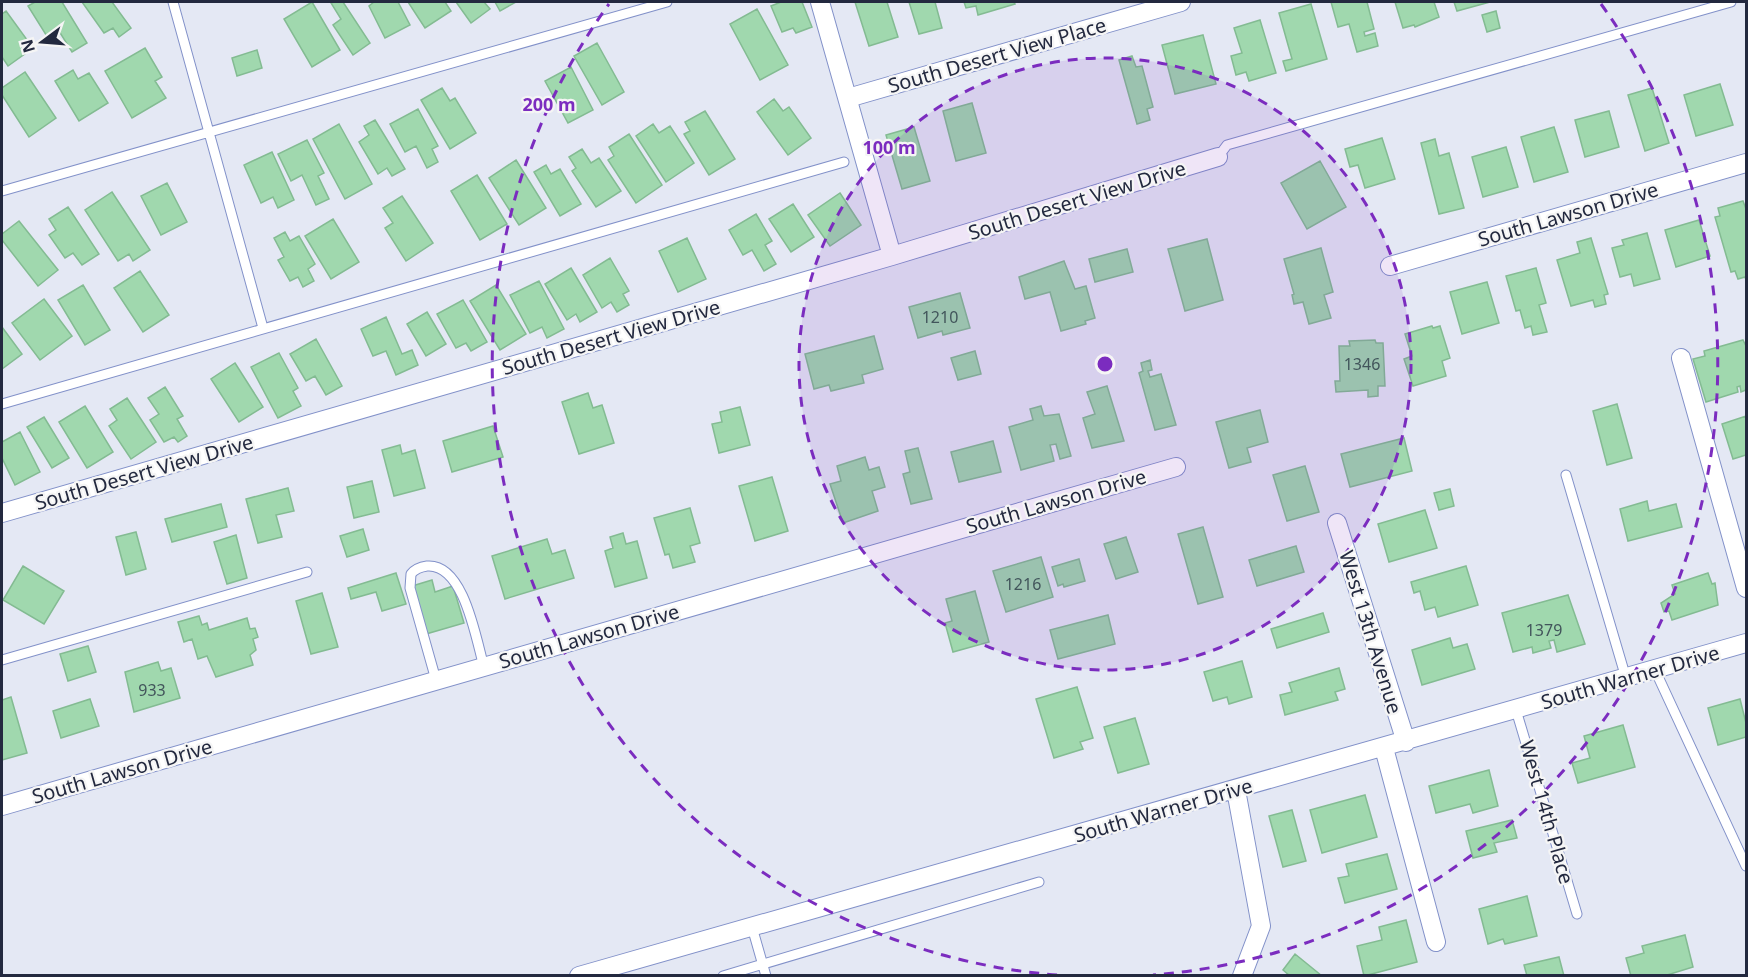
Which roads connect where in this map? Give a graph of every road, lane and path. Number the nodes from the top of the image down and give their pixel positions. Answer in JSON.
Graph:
{"nodes":[{"id":1,"x":173,"y":2,"type":"edge"},
{"id":2,"x":667,"y":2,"type":"edge"},
{"id":3,"x":820,"y":2,"type":"edge"},
{"id":4,"x":1181,"y":2,"type":"edge"},
{"id":5,"x":1731,"y":2,"type":"edge"},
{"id":6,"x":848,"y":98,"type":"junction"},
{"id":7,"x":211,"y":132,"type":"junction"},
{"id":8,"x":1218,"y":157,"type":"joint"},
{"id":9,"x":844,"y":162,"type":"dead end"},
{"id":10,"x":1746,"y":163,"type":"edge"},
{"id":11,"x":2,"y":190,"type":"edge"},
{"id":12,"x":892,"y":256,"type":"junction"},
{"id":13,"x":1390,"y":266,"type":"dead end"},
{"id":14,"x":263,"y":328,"type":"junction"},
{"id":15,"x":1681,"y":358,"type":"dead end"},
{"id":16,"x":2,"y":404,"type":"edge"},
{"id":17,"x":1176,"y":466,"type":"dead end"},
{"id":18,"x":1566,"y":475,"type":"dead end"},
{"id":19,"x":2,"y":513,"type":"edge"},
{"id":20,"x":1337,"y":523,"type":"dead end"},
{"id":21,"x":307,"y":572,"type":"dead end"},
{"id":22,"x":1746,"y":588,"type":"edge"},
{"id":23,"x":1746,"y":643,"type":"edge"},
{"id":24,"x":2,"y":660,"type":"edge"},
{"id":25,"x":484,"y":667,"type":"junction"},
{"id":26,"x":1655,"y":670,"type":"junction"},
{"id":27,"x":1626,"y":678,"type":"junction"},
{"id":28,"x":436,"y":681,"type":"junction"},
{"id":29,"x":1516,"y":710,"type":"junction"},
{"id":30,"x":1406,"y":742,"type":"junction"},
{"id":31,"x":1384,"y":748,"type":"junction"},
{"id":32,"x":1236,"y":790,"type":"junction"},
{"id":33,"x":2,"y":806,"type":"edge"},
{"id":34,"x":1746,"y":866,"type":"edge"},
{"id":35,"x":1039,"y":882,"type":"dead end"},
{"id":36,"x":1577,"y":914,"type":"dead end"},
{"id":37,"x":752,"y":927,"type":"junction"},
{"id":38,"x":1436,"y":942,"type":"dead end"},
{"id":39,"x":763,"y":964,"type":"junction"},
{"id":40,"x":579,"y":975,"type":"edge"},
{"id":41,"x":723,"y":975,"type":"edge"},
{"id":42,"x":766,"y":975,"type":"edge"},
{"id":43,"x":1242,"y":975,"type":"edge"}],
"edges":[{"from":1,"to":7,"type":"lane"},
{"from":2,"to":7,"type":"lane"},
{"from":3,"to":6,"type":"street"},
{"from":4,"to":6,"type":"street","name":"South Desert View Place"},
{"from":5,"to":8,"type":"lane"},
{"from":6,"to":12,"type":"street"},
{"from":7,"to":11,"type":"lane"},
{"from":7,"to":14,"type":"lane"},
{"from":8,"to":12,"type":"street","name":"South Desert View Drive"},
{"from":9,"to":14,"type":"lane"},
{"from":10,"to":13,"type":"street","name":"South Lawson Drive"},
{"from":12,"to":19,"type":"street","name":"South Desert View Drive"},
{"from":14,"to":16,"type":"lane"},
{"from":15,"to":22,"type":"street"},
{"from":17,"to":25,"type":"street","name":"South Lawson Drive"},
{"from":18,"to":27,"type":"lane"},
{"from":20,"to":30,"type":"street","name":"West 13th Avenue"},
{"from":21,"to":24,"type":"lane"},
{"from":23,"to":26,"type":"street","name":"South Warner Drive"},
{"from":25,"to":28,"type":"street","name":"South Lawson Drive"},
{"from":25,"to":28,"type":"lane"},
{"from":26,"to":27,"type":"street","name":"South Warner Drive"},
{"from":26,"to":34,"type":"lane"},
{"from":27,"to":29,"type":"street","name":"South Warner Drive"},
{"from":28,"to":33,"type":"street","name":"South Lawson Drive"},
{"from":29,"to":30,"type":"street","name":"South Warner Drive"},
{"from":29,"to":36,"type":"lane","name":"West 14th Place"},
{"from":30,"to":31,"type":"street","name":"South Warner Drive"},
{"from":31,"to":32,"type":"street","name":"South Warner Drive"},
{"from":31,"to":38,"type":"street"},
{"from":32,"to":37,"type":"street","name":"South Warner Drive"},
{"from":32,"to":43,"type":"street"},
{"from":35,"to":39,"type":"lane"},
{"from":37,"to":39,"type":"lane"},
{"from":37,"to":40,"type":"street","name":"South Warner Drive"},
{"from":39,"to":41,"type":"lane"},
{"from":39,"to":42,"type":"lane"}]}
